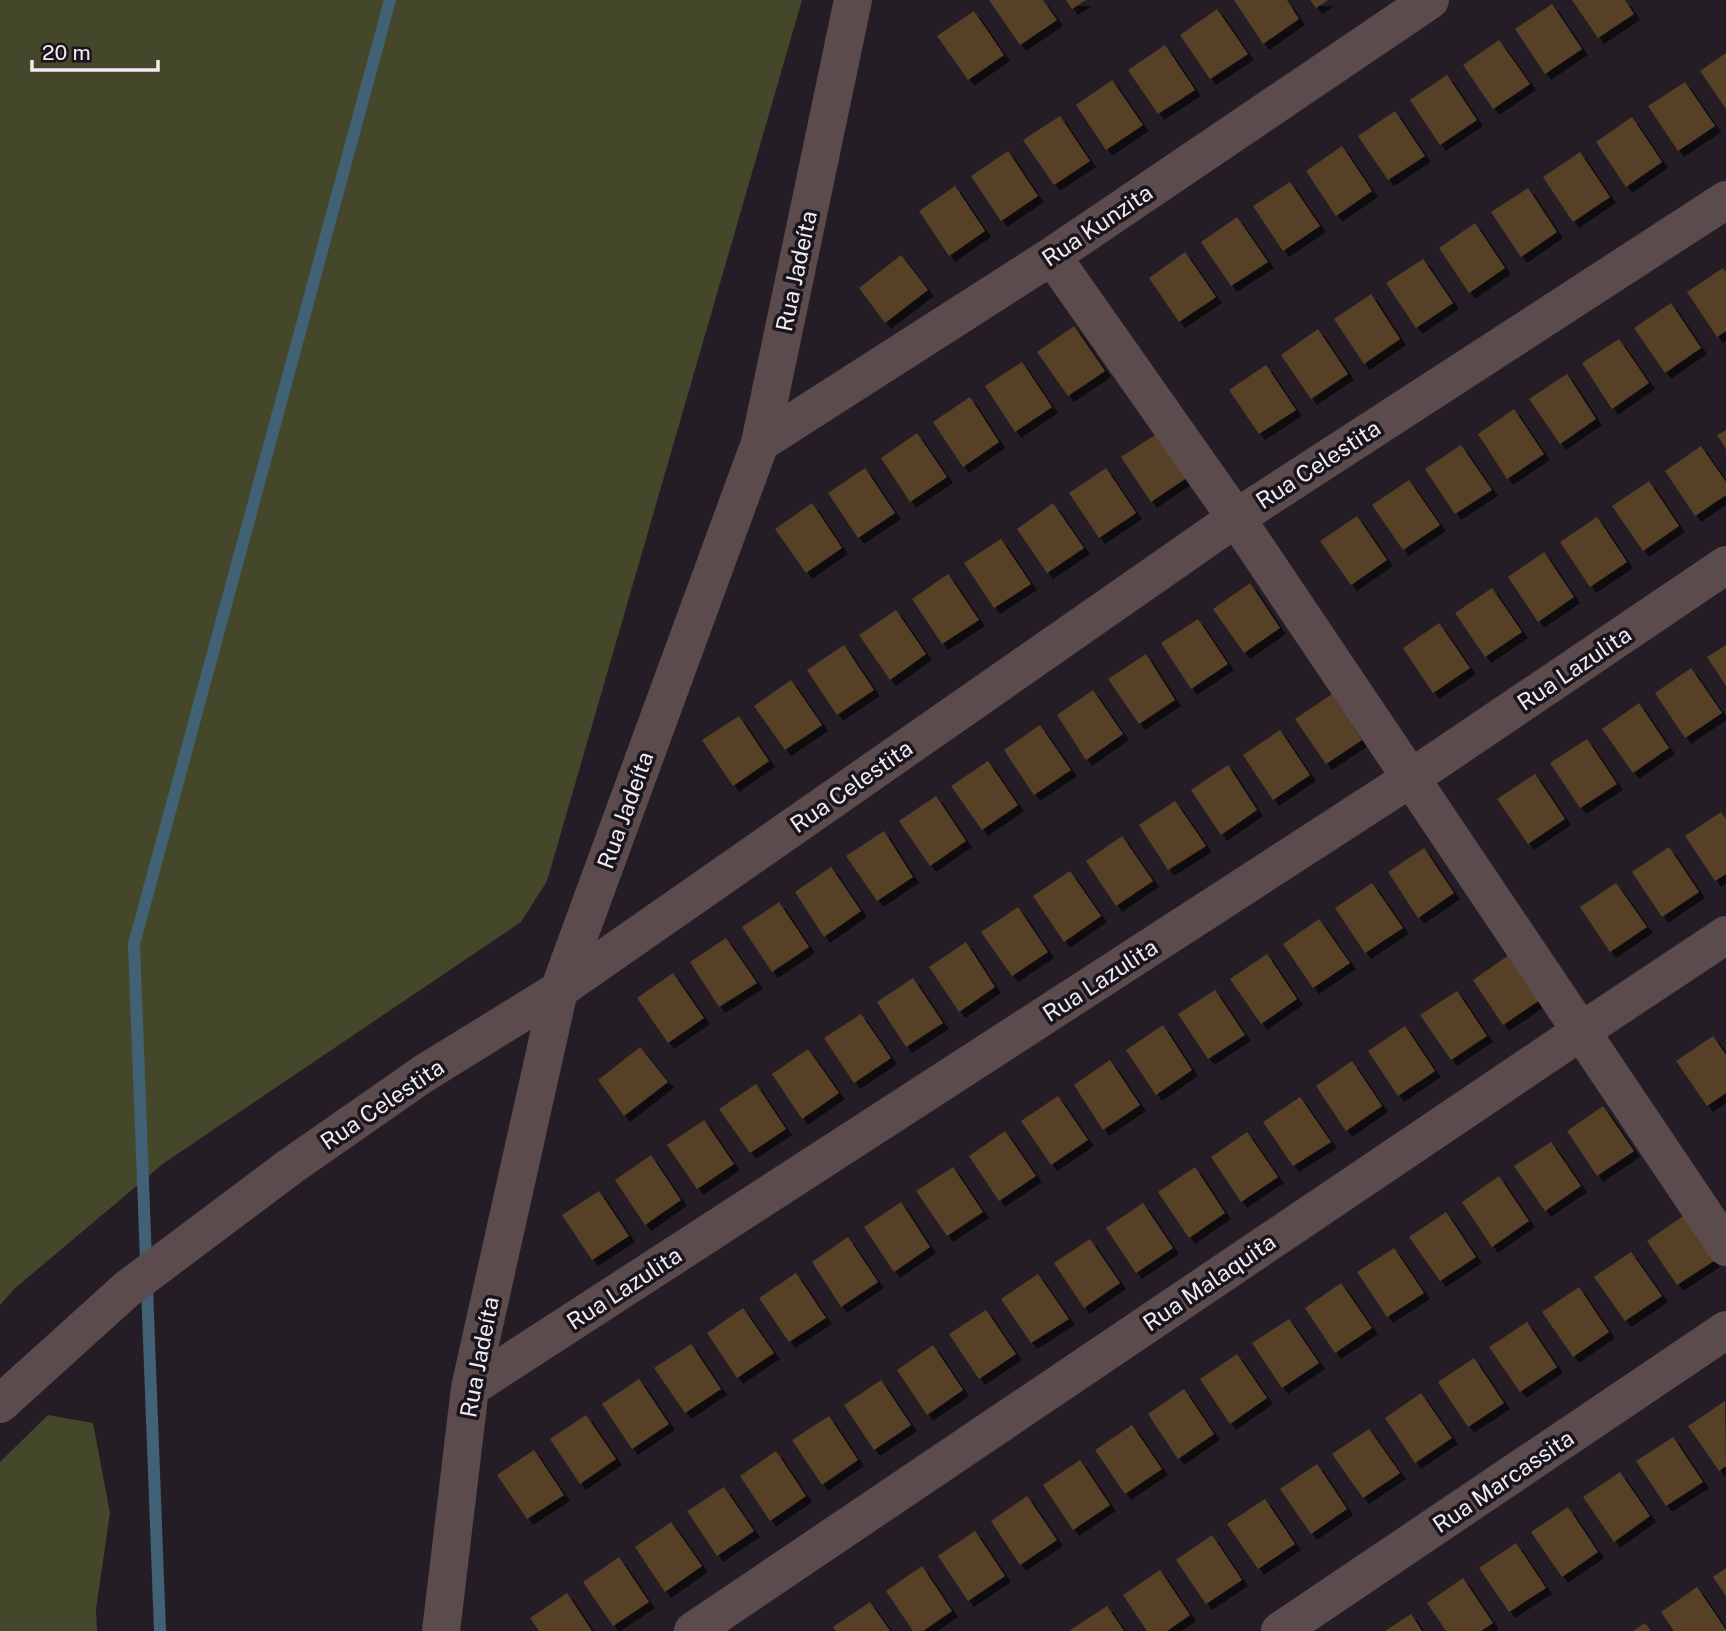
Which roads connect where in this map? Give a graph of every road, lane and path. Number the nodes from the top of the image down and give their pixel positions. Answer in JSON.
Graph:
{"nodes":[{"id":1,"x":854,"y":0,"type":"edge"},
{"id":2,"x":1430,"y":0,"type":"edge"},
{"id":3,"x":1726,"y":200,"type":"edge"},
{"id":4,"x":1052,"y":256,"type":"junction"},
{"id":5,"x":760,"y":443,"type":"junction"},
{"id":6,"x":1236,"y":518,"type":"junction"},
{"id":7,"x":1726,"y":565,"type":"edge"},
{"id":8,"x":1411,"y":778,"type":"junction"},
{"id":9,"x":1726,"y":935,"type":"edge"},
{"id":10,"x":559,"y":990,"type":"junction"},
{"id":11,"x":1580,"y":1032,"type":"junction"},
{"id":12,"x":1726,"y":1247,"type":"edge"},
{"id":13,"x":1726,"y":1330,"type":"edge"},
{"id":14,"x":470,"y":1388,"type":"junction"},
{"id":15,"x":0,"y":1404,"type":"edge"},
{"id":16,"x":441,"y":1631,"type":"edge"},
{"id":17,"x":693,"y":1631,"type":"edge"},
{"id":18,"x":1280,"y":1631,"type":"edge"}],
"edges":[{"from":1,"to":5,"type":"street","name":"Rua Jadeíta"},
{"from":2,"to":4,"type":"street","name":"Rua Kunzita"},
{"from":3,"to":6,"type":"street","name":"Rua Celestita"},
{"from":4,"to":5,"type":"street","name":"Rua Kunzita"},
{"from":4,"to":6,"type":"street"},
{"from":5,"to":10,"type":"street","name":"Rua Jadeíta"},
{"from":6,"to":8,"type":"street"},
{"from":6,"to":10,"type":"street","name":"Rua Celestita"},
{"from":7,"to":8,"type":"street","name":"Rua Lazulita"},
{"from":8,"to":11,"type":"street"},
{"from":8,"to":14,"type":"street","name":"Rua Lazulita"},
{"from":9,"to":11,"type":"street","name":"Rua Malaquita"},
{"from":10,"to":14,"type":"street","name":"Rua Jadeíta"},
{"from":10,"to":15,"type":"street","name":"Rua Celestita"},
{"from":11,"to":12,"type":"street"},
{"from":11,"to":17,"type":"street","name":"Rua Malaquita"},
{"from":13,"to":18,"type":"street","name":"Rua Marcassita"},
{"from":14,"to":16,"type":"street","name":"Rua Jadeíta"}]}
